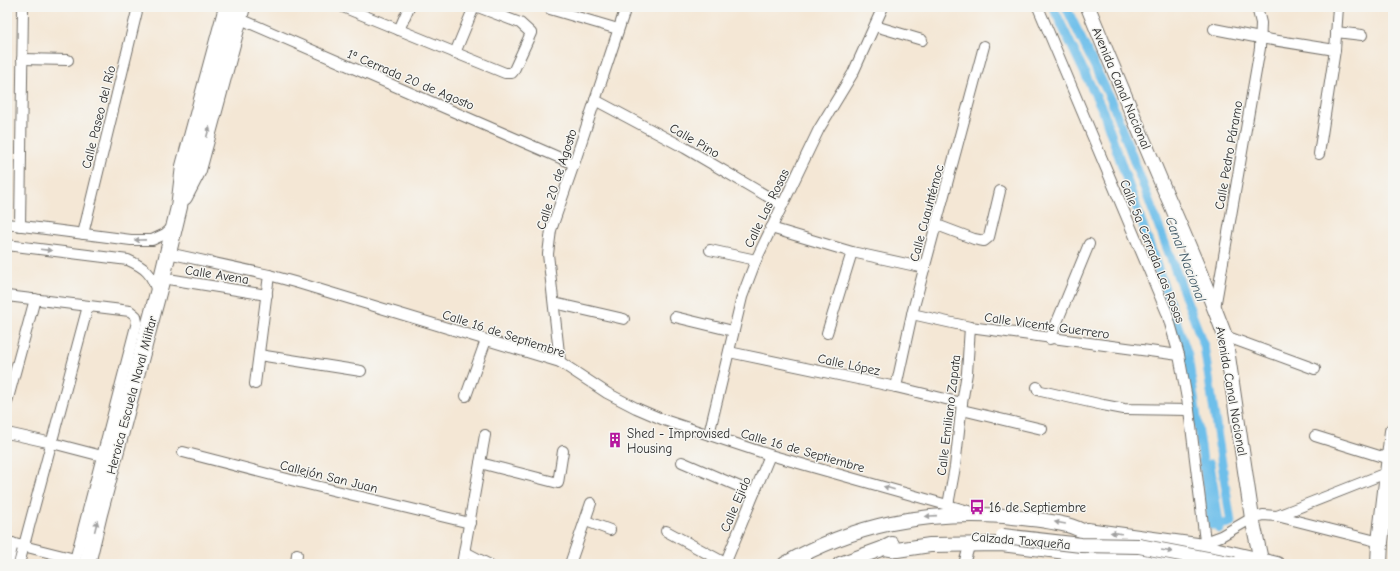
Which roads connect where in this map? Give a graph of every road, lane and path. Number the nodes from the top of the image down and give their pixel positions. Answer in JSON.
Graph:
{"nodes":[{"id":1,"x":23,"y":7,"type":"edge"},
{"id":2,"x":138,"y":7,"type":"edge"},
{"id":3,"x":221,"y":7,"type":"edge"},
{"id":4,"x":409,"y":7,"type":"edge"},
{"id":5,"x":474,"y":7,"type":"edge"},
{"id":6,"x":478,"y":7,"type":"edge"},
{"id":7,"x":626,"y":7,"type":"edge"},
{"id":8,"x":883,"y":7,"type":"edge"},
{"id":9,"x":1038,"y":7,"type":"edge"},
{"id":10,"x":1088,"y":7,"type":"edge"},
{"id":11,"x":1257,"y":7,"type":"edge"},
{"id":12,"x":1338,"y":7,"type":"edge"},
{"id":13,"x":349,"y":8,"type":"edge"},
{"id":14,"x":550,"y":9,"type":"dead end"},
{"id":15,"x":236,"y":10,"type":"edge"},
{"id":16,"x":875,"y":26,"type":"junction"},
{"id":17,"x":1214,"y":28,"type":"dead end"},
{"id":18,"x":618,"y":29,"type":"junction"},
{"id":19,"x":400,"y":30,"type":"junction"},
{"id":20,"x":1336,"y":32,"type":"junction"},
{"id":21,"x":1362,"y":35,"type":"dead end"},
{"id":22,"x":1260,"y":38,"type":"junction"},
{"id":23,"x":922,"y":40,"type":"dead end"},
{"id":24,"x":984,"y":46,"type":"dead end"},
{"id":25,"x":1335,"y":50,"type":"junction"},
{"id":26,"x":455,"y":53,"type":"junction"},
{"id":27,"x":22,"y":59,"type":"junction"},
{"id":28,"x":68,"y":60,"type":"dead end"},
{"id":29,"x":595,"y":100,"type":"junction"},
{"id":30,"x":1319,"y":154,"type":"dead end"},
{"id":31,"x":574,"y":164,"type":"junction"},
{"id":32,"x":1000,"y":191,"type":"dead end"},
{"id":33,"x":782,"y":205,"type":"junction"},
{"id":34,"x":7,"y":224,"type":"edge"},
{"id":35,"x":937,"y":225,"type":"junction"},
{"id":36,"x":20,"y":226,"type":"junction"},
{"id":37,"x":174,"y":226,"type":"junction"},
{"id":38,"x":771,"y":228,"type":"junction"},
{"id":39,"x":82,"y":234,"type":"junction"},
{"id":40,"x":1089,"y":244,"type":"dead end"},
{"id":41,"x":7,"y":245,"type":"edge"},
{"id":42,"x":710,"y":250,"type":"dead end"},
{"id":43,"x":852,"y":252,"type":"junction"},
{"id":44,"x":168,"y":253,"type":"junction"},
{"id":45,"x":756,"y":260,"type":"junction"},
{"id":46,"x":925,"y":268,"type":"junction"},
{"id":47,"x":269,"y":275,"type":"junction"},
{"id":48,"x":162,"y":278,"type":"junction"},
{"id":49,"x":158,"y":294,"type":"junction"},
{"id":50,"x":267,"y":295,"type":"junction"},
{"id":51,"x":7,"y":296,"type":"edge"},
{"id":52,"x":35,"y":299,"type":"junction"},
{"id":53,"x":554,"y":303,"type":"junction"},
{"id":54,"x":88,"y":306,"type":"junction"},
{"id":55,"x":1215,"y":308,"type":"junction"},
{"id":56,"x":912,"y":314,"type":"junction"},
{"id":57,"x":675,"y":317,"type":"dead end"},
{"id":58,"x":624,"y":319,"type":"dead end"},
{"id":59,"x":970,"y":327,"type":"junction"},
{"id":60,"x":733,"y":331,"type":"junction"},
{"id":61,"x":827,"y":333,"type":"dead end"},
{"id":62,"x":1225,"y":336,"type":"junction"},
{"id":63,"x":1050,"y":339,"type":"junction"},
{"id":64,"x":486,"y":340,"type":"junction"},
{"id":65,"x":729,"y":352,"type":"junction"},
{"id":66,"x":259,"y":355,"type":"junction"},
{"id":67,"x":1179,"y":355,"type":"junction"},
{"id":68,"x":560,"y":362,"type":"junction"},
{"id":69,"x":1315,"y":369,"type":"dead end"},
{"id":70,"x":361,"y":371,"type":"dead end"},
{"id":71,"x":255,"y":384,"type":"dead end"},
{"id":72,"x":1036,"y":387,"type":"dead end"},
{"id":73,"x":896,"y":388,"type":"junction"},
{"id":74,"x":466,"y":396,"type":"dead end"},
{"id":75,"x":7,"y":402,"type":"edge"},
{"id":76,"x":962,"y":407,"type":"junction"},
{"id":77,"x":1188,"y":410,"type":"junction"},
{"id":78,"x":1042,"y":429,"type":"dead end"},
{"id":79,"x":1393,"y":432,"type":"edge"},
{"id":80,"x":7,"y":433,"type":"edge"},
{"id":81,"x":708,"y":434,"type":"junction"},
{"id":82,"x":485,"y":435,"type":"dead end"},
{"id":83,"x":1315,"y":436,"type":"dead end"},
{"id":84,"x":52,"y":443,"type":"junction"},
{"id":85,"x":563,"y":451,"type":"dead end"},
{"id":86,"x":183,"y":452,"type":"dead end"},
{"id":87,"x":770,"y":455,"type":"junction"},
{"id":88,"x":102,"y":456,"type":"junction"},
{"id":89,"x":1389,"y":459,"type":"junction"},
{"id":90,"x":682,"y":462,"type":"dead end"},
{"id":91,"x":480,"y":463,"type":"junction"},
{"id":92,"x":1380,"y":476,"type":"dead end"},
{"id":93,"x":754,"y":493,"type":"junction"},
{"id":94,"x":591,"y":503,"type":"dead end"},
{"id":95,"x":948,"y":505,"type":"junction"},
{"id":96,"x":981,"y":515,"type":"junction"},
{"id":97,"x":1277,"y":516,"type":"junction"},
{"id":98,"x":1252,"y":518,"type":"junction"},
{"id":99,"x":586,"y":521,"type":"junction"},
{"id":100,"x":470,"y":523,"type":"junction"},
{"id":101,"x":1080,"y":529,"type":"junction"},
{"id":102,"x":610,"y":530,"type":"dead end"},
{"id":103,"x":666,"y":531,"type":"dead end"},
{"id":104,"x":10,"y":542,"type":"edge"},
{"id":105,"x":1380,"y":542,"type":"junction"},
{"id":106,"x":970,"y":543,"type":"junction"},
{"id":107,"x":1201,"y":543,"type":"junction"},
{"id":108,"x":24,"y":546,"type":"junction"},
{"id":109,"x":884,"y":548,"type":"junction"},
{"id":110,"x":464,"y":552,"type":"junction"},
{"id":111,"x":869,"y":559,"type":"edge"},
{"id":112,"x":1136,"y":559,"type":"edge"},
{"id":113,"x":1261,"y":560,"type":"junction"},
{"id":114,"x":79,"y":562,"type":"edge"},
{"id":115,"x":1118,"y":562,"type":"edge"},
{"id":116,"x":8,"y":564,"type":"edge"},
{"id":117,"x":20,"y":564,"type":"edge"},
{"id":118,"x":462,"y":564,"type":"edge"},
{"id":119,"x":488,"y":564,"type":"edge"},
{"id":120,"x":570,"y":564,"type":"edge"},
{"id":121,"x":725,"y":564,"type":"edge"},
{"id":122,"x":785,"y":564,"type":"edge"},
{"id":123,"x":840,"y":564,"type":"edge"},
{"id":124,"x":964,"y":564,"type":"edge"},
{"id":125,"x":1172,"y":564,"type":"edge"},
{"id":126,"x":1234,"y":564,"type":"edge"},
{"id":127,"x":1278,"y":564,"type":"edge"},
{"id":128,"x":1379,"y":564,"type":"edge"}],
"edges":[{"from":1,"to":27,"type":"street"},
{"from":2,"to":39,"type":"street","name":"Calle Paseo del Río"},
{"from":3,"to":37,"type":"street","name":"Heroica Escuela Naval Militar"},
{"from":4,"to":19,"type":"street"},
{"from":5,"to":26,"type":"street"},
{"from":6,"to":26,"type":"street"},
{"from":7,"to":18,"type":"street","name":"Calle 20 de Agosto"},
{"from":8,"to":16,"type":"street","name":"Calle Las Rosas"},
{"from":9,"to":67,"type":"street","name":"Calle 5a Cerrada Las Rosas"},
{"from":10,"to":55,"type":"main road","name":"Avenida Canal Nacional"},
{"from":11,"to":22,"type":"street","name":"Calle Pedro Páramo"},
{"from":12,"to":20,"type":"street"},
{"from":13,"to":19,"type":"street"},
{"from":14,"to":18,"type":"street"},
{"from":15,"to":31,"type":"street","name":"1ª Cerrada 20 de Agosto"},
{"from":37,"to":15,"type":"main road","name":"Heroica Escuela Naval Militar","one_way":true},
{"from":16,"to":23,"type":"street"},
{"from":16,"to":33,"type":"street","name":"Calle Las Rosas"},
{"from":17,"to":22,"type":"street"},
{"from":18,"to":29,"type":"street","name":"Calle 20 de Agosto"},
{"from":19,"to":26,"type":"street"},
{"from":20,"to":21,"type":"street"},
{"from":20,"to":25,"type":"street"},
{"from":22,"to":25,"type":"street"},
{"from":22,"to":55,"type":"street","name":"Calle Pedro Páramo"},
{"from":24,"to":35,"type":"street","name":"Calle Cuauhtémoc"},
{"from":25,"to":30,"type":"street"},
{"from":27,"to":28,"type":"street"},
{"from":27,"to":36,"type":"street"},
{"from":29,"to":31,"type":"street","name":"Calle 20 de Agosto"},
{"from":29,"to":33,"type":"street","name":"Calle Pino"},
{"from":31,"to":53,"type":"street","name":"Calle 20 de Agosto"},
{"from":32,"to":35,"type":"street"},
{"from":33,"to":38,"type":"street","name":"Calle Las Rosas"},
{"from":34,"to":36,"type":"street"},
{"from":35,"to":46,"type":"street","name":"Calle Cuauhtémoc"},
{"from":36,"to":39,"type":"street"},
{"from":37,"to":39,"type":"street","one_way":true},
{"from":37,"to":44,"type":"main road","name":"Heroica Escuela Naval Militar"},
{"from":38,"to":43,"type":"street"},
{"from":38,"to":45,"type":"street","name":"Calle Las Rosas"},
{"from":40,"to":63,"type":"street"},
{"from":41,"to":49,"type":"street","one_way":true},
{"from":42,"to":45,"type":"street"},
{"from":43,"to":46,"type":"street"},
{"from":43,"to":61,"type":"street"},
{"from":44,"to":47,"type":"street","name":"Calle 16 de Septiembre"},
{"from":44,"to":48,"type":"main road","name":"Heroica Escuela Naval Militar"},
{"from":45,"to":60,"type":"street","name":"Calle Las Rosas"},
{"from":46,"to":56,"type":"street","name":"Calle Cuauhtémoc"},
{"from":47,"to":50,"type":"street"},
{"from":47,"to":64,"type":"street","name":"Calle 16 de Septiembre"},
{"from":48,"to":49,"type":"main road","name":"Heroica Escuela Naval Militar"},
{"from":48,"to":50,"type":"street","name":"Calle Avena"},
{"from":114,"to":49,"type":"main road","name":"Heroica Escuela Naval Militar","one_way":true},
{"from":50,"to":66,"type":"street"},
{"from":51,"to":52,"type":"street"},
{"from":52,"to":54,"type":"street"},
{"from":52,"to":75,"type":"street"},
{"from":53,"to":58,"type":"street"},
{"from":53,"to":68,"type":"street","name":"Calle 20 de Agosto"},
{"from":54,"to":84,"type":"street"},
{"from":54,"to":88,"type":"street"},
{"from":55,"to":62,"type":"main road","name":"Avenida Canal Nacional"},
{"from":56,"to":59,"type":"street","name":"Calle Vicente Guerrero"},
{"from":56,"to":73,"type":"street","name":"Calle Cuauhtémoc"},
{"from":57,"to":60,"type":"street"},
{"from":59,"to":63,"type":"street","name":"Calle Vicente Guerrero"},
{"from":59,"to":76,"type":"street","name":"Calle Emiliano Zapata"},
{"from":60,"to":65,"type":"street","name":"Calle Las Rosas"},
{"from":62,"to":69,"type":"street"},
{"from":62,"to":98,"type":"main road","name":"Avenida Canal Nacional"},
{"from":63,"to":67,"type":"street","name":"Calle Vicente Guerrero"},
{"from":64,"to":68,"type":"street","name":"Calle 16 de Septiembre"},
{"from":64,"to":74,"type":"street"},
{"from":65,"to":73,"type":"street","name":"Calle López"},
{"from":65,"to":81,"type":"street","name":"Calle Las Rosas"},
{"from":66,"to":70,"type":"street"},
{"from":66,"to":71,"type":"street"},
{"from":67,"to":77,"type":"street","name":"Calle 5a Cerrada Las Rosas"},
{"from":68,"to":81,"type":"street","name":"Calle 16 de Septiembre"},
{"from":72,"to":77,"type":"street"},
{"from":73,"to":76,"type":"street","name":"Calle López"},
{"from":76,"to":78,"type":"street","name":"Calle López"},
{"from":76,"to":95,"type":"street","name":"Calle Emiliano Zapata"},
{"from":77,"to":107,"type":"street","name":"Calle 5a Cerrada Las Rosas"},
{"from":79,"to":89,"type":"main road"},
{"from":80,"to":84,"type":"street"},
{"from":81,"to":87,"type":"street","name":"Calle 16 de Septiembre"},
{"from":82,"to":91,"type":"street"},
{"from":83,"to":89,"type":"street"},
{"from":84,"to":88,"type":"street"},
{"from":84,"to":108,"type":"street"},
{"from":85,"to":91,"type":"street"},
{"from":86,"to":100,"type":"street","name":"Callejón San Juan"},
{"from":87,"to":93,"type":"street","name":"Calle Ejido"},
{"from":95,"to":87,"type":"street","name":"Calle 16 de Septiembre","one_way":true},
{"from":88,"to":114,"type":"street"},
{"from":89,"to":105,"type":"main road"},
{"from":90,"to":93,"type":"street"},
{"from":91,"to":100,"type":"street"},
{"from":92,"to":97,"type":"street"},
{"from":93,"to":121,"type":"street","name":"Calle Ejido"},
{"from":94,"to":99,"type":"street"},
{"from":95,"to":96,"type":"street","name":"Calle 16 de Septiembre"},
{"from":101,"to":96,"type":"main road","name":"Calzada Taxqueña","one_way":true},
{"from":96,"to":122,"type":"main road","name":"Calzada Taxqueña","one_way":true},
{"from":97,"to":98,"type":"street"},
{"from":97,"to":105,"type":"street"},
{"from":98,"to":107,"type":"street"},
{"from":98,"to":113,"type":"main road","name":"Avenida Canal Nacional"},
{"from":99,"to":102,"type":"street"},
{"from":99,"to":120,"type":"street"},
{"from":100,"to":110,"type":"street"},
{"from":107,"to":101,"type":"main road","name":"Calzada Taxqueña","one_way":true},
{"from":101,"to":112,"type":"main road","name":"Calzada Taxqueña"},
{"from":103,"to":121,"type":"street"},
{"from":104,"to":108,"type":"street"},
{"from":104,"to":116,"type":"street"},
{"from":105,"to":128,"type":"main road"},
{"from":106,"to":109,"type":"main road","name":"Calzada Taxqueña"},
{"from":106,"to":115,"type":"main road","name":"Calzada Taxqueña"},
{"from":106,"to":124,"type":"street"},
{"from":107,"to":113,"type":"main road","name":"Calzada Taxqueña"},
{"from":108,"to":114,"type":"street"},
{"from":108,"to":117,"type":"street"},
{"from":109,"to":111,"type":"main road","name":"Calzada Taxqueña"},
{"from":109,"to":126,"type":"main road","name":"Calzada Taxqueña","one_way":true,"bridge":true},
{"from":110,"to":118,"type":"street"},
{"from":110,"to":119,"type":"street"},
{"from":111,"to":123,"type":"main road","name":"Calzada Taxqueña"},
{"from":112,"to":115,"type":"main road","name":"Calzada Taxqueña"},
{"from":112,"to":125,"type":"main road","name":"Calzada Taxqueña"},
{"from":113,"to":127,"type":"main road","name":"Calzada Taxqueña"}]}
